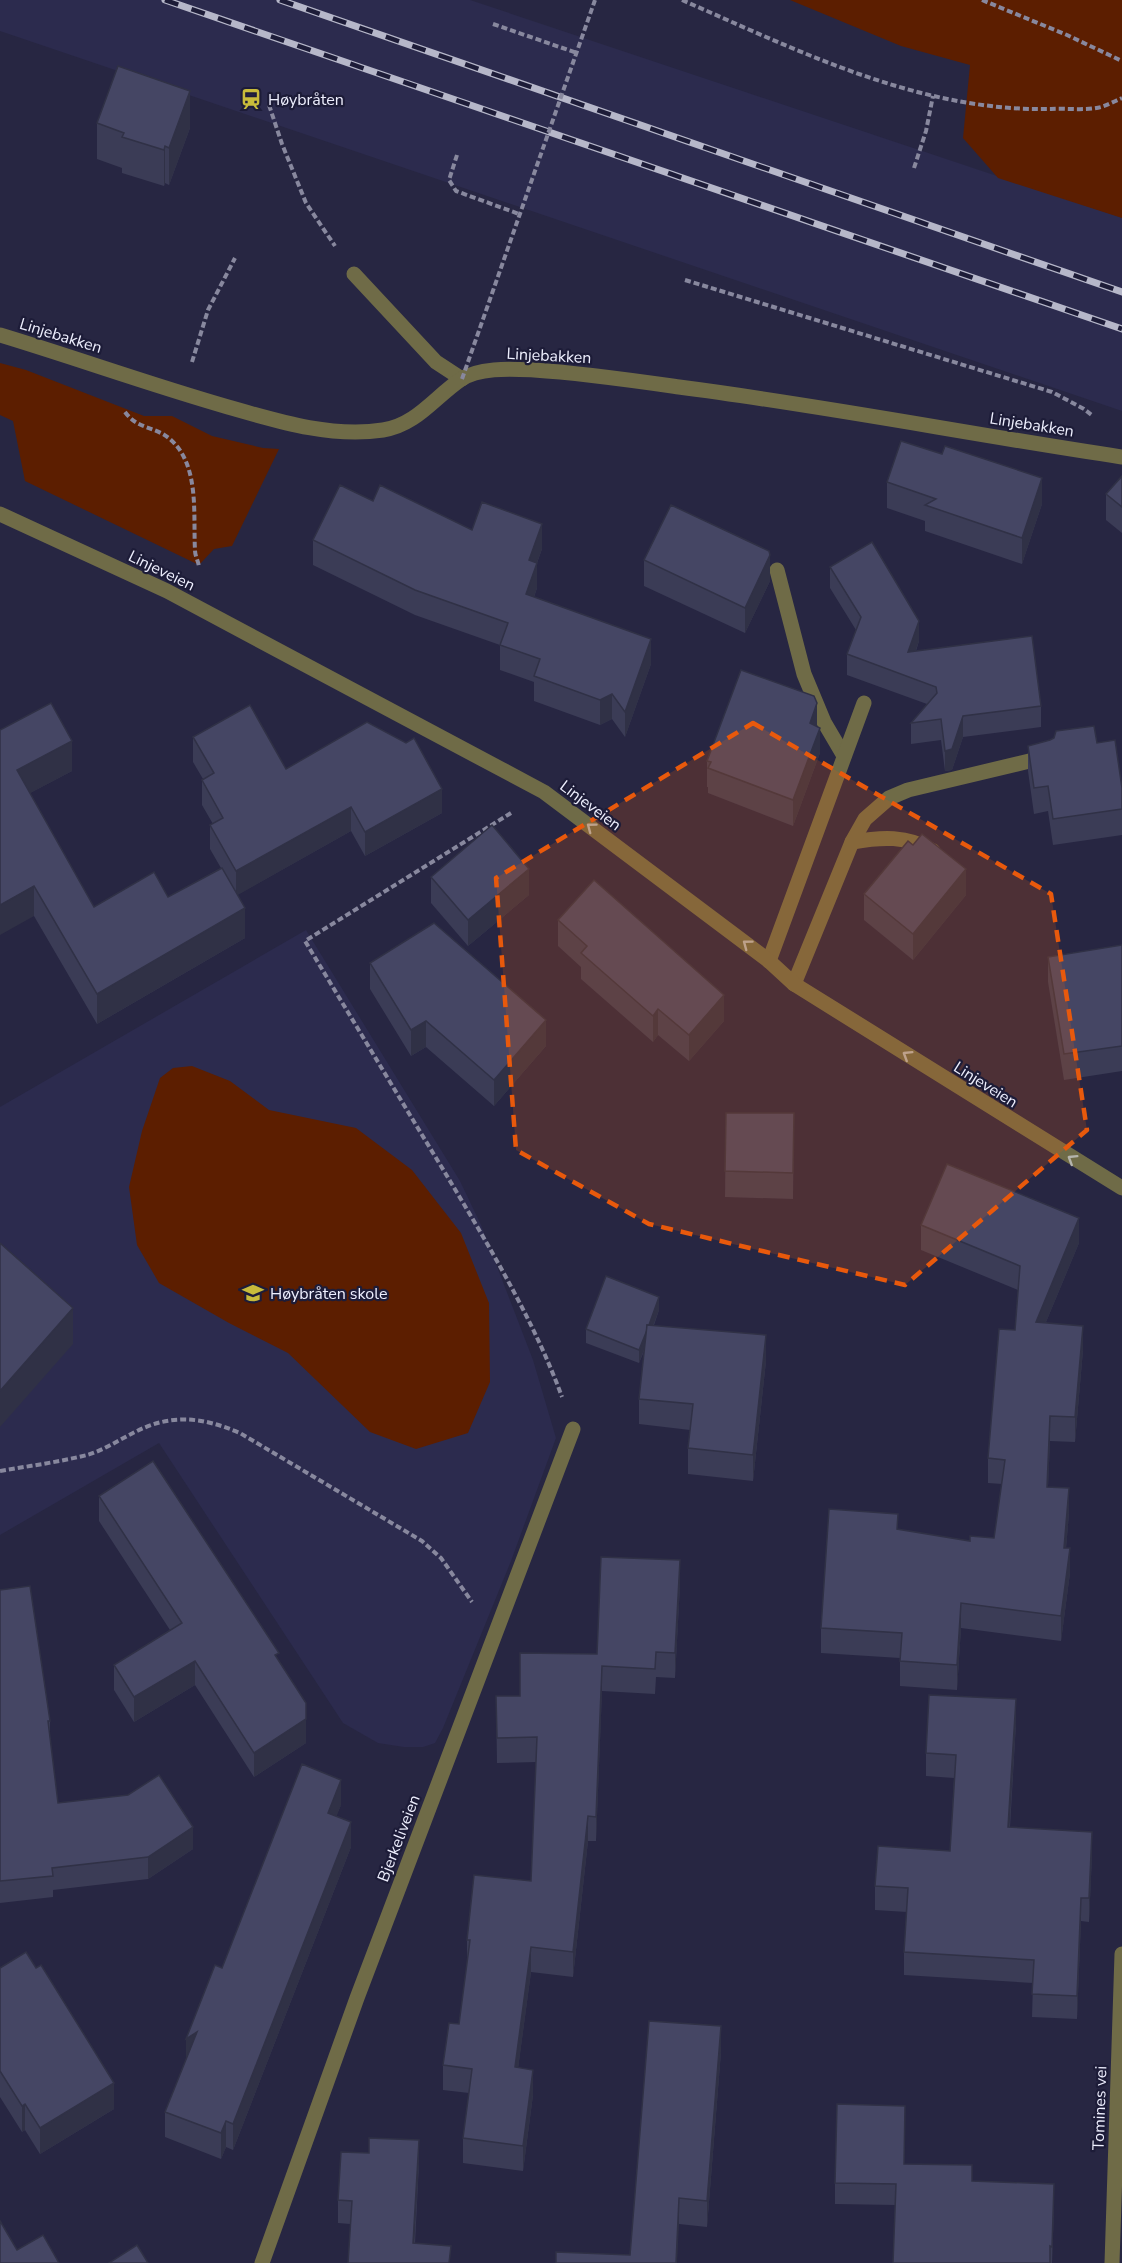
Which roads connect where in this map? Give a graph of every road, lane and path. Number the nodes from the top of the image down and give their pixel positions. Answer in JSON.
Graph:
{"nodes":[{"id":1,"x":595,"y":0,"type":"edge"},
{"id":2,"x":682,"y":0,"type":"edge"},
{"id":3,"x":982,"y":0,"type":"edge"},
{"id":4,"x":493,"y":24,"type":"dead end"},
{"id":5,"x":577,"y":53,"type":"junction"},
{"id":6,"x":1122,"y":61,"type":"edge"},
{"id":7,"x":933,"y":96,"type":"junction"},
{"id":8,"x":1122,"y":98,"type":"edge"},
{"id":9,"x":269,"y":105,"type":"dead end"},
{"id":10,"x":457,"y":155,"type":"dead end"},
{"id":11,"x":914,"y":168,"type":"dead end"},
{"id":12,"x":519,"y":214,"type":"junction"},
{"id":13,"x":235,"y":258,"type":"dead end"},
{"id":14,"x":354,"y":274,"type":"joint"},
{"id":15,"x":685,"y":280,"type":"dead end"},
{"id":16,"x":0,"y":335,"type":"edge"},
{"id":17,"x":109,"y":369,"type":"junction"},
{"id":18,"x":462,"y":379,"type":"junction"},
{"id":19,"x":183,"y":394,"type":"junction"},
{"id":20,"x":1118,"y":456,"type":"edge"},
{"id":21,"x":0,"y":513,"type":"edge"},
{"id":22,"x":777,"y":570,"type":"dead end"},
{"id":23,"x":188,"y":603,"type":"junction"},
{"id":24,"x":864,"y":703,"type":"dead end"},
{"id":25,"x":844,"y":756,"type":"junction"},
{"id":26,"x":1047,"y":757,"type":"edge"},
{"id":27,"x":544,"y":792,"type":"junction"},
{"id":28,"x":852,"y":842,"type":"junction"},
{"id":29,"x":946,"y":860,"type":"edge"},
{"id":30,"x":769,"y":961,"type":"junction"},
{"id":31,"x":794,"y":984,"type":"junction"},
{"id":32,"x":1122,"y":1188,"type":"edge"},
{"id":33,"x":573,"y":1429,"type":"joint"},
{"id":34,"x":0,"y":1471,"type":"edge"},
{"id":35,"x":502,"y":1617,"type":"junction"},
{"id":36,"x":1122,"y":1954,"type":"edge"},
{"id":37,"x":262,"y":2263,"type":"edge"},
{"id":38,"x":1112,"y":2263,"type":"edge"}],
"edges":[{"from":1,"to":5,"type":"path","bridge":true},
{"from":2,"to":7,"type":"path"},
{"from":3,"to":6,"type":"path"},
{"from":4,"to":5,"type":"path"},
{"from":5,"to":12,"type":"path","bridge":true},
{"from":7,"to":8,"type":"path"},
{"from":7,"to":11,"type":"path"},
{"from":9,"to":14,"type":"path"},
{"from":10,"to":12,"type":"path"},
{"from":12,"to":18,"type":"path","bridge":true},
{"from":13,"to":19,"type":"path"},
{"from":14,"to":18,"type":"street"},
{"from":15,"to":20,"type":"path"},
{"from":16,"to":17,"type":"street","name":"Linjebakken"},
{"from":17,"to":19,"type":"street","name":"Linjebakken"},
{"from":17,"to":23,"type":"path"},
{"from":18,"to":19,"type":"street","name":"Linjebakken"},
{"from":18,"to":20,"type":"street","name":"Linjebakken"},
{"from":21,"to":23,"type":"street","name":"Linjeveien"},
{"from":22,"to":25,"type":"street"},
{"from":23,"to":27,"type":"street","name":"Linjeveien"},
{"from":24,"to":25,"type":"street"},
{"from":25,"to":30,"type":"street"},
{"from":26,"to":28,"type":"street"},
{"from":30,"to":27,"type":"street","name":"Linjeveien","one_way":true},
{"from":27,"to":33,"type":"path"},
{"from":28,"to":29,"type":"street"},
{"from":28,"to":31,"type":"street"},
{"from":30,"to":31,"type":"street","name":"Linjeveien"},
{"from":32,"to":31,"type":"street","name":"Linjeveien","one_way":true},
{"from":33,"to":35,"type":"street","name":"Bjerkeliveien"},
{"from":34,"to":35,"type":"path"},
{"from":35,"to":37,"type":"street","name":"Bjerkeliveien"},
{"from":36,"to":38,"type":"street","name":"Tomines vei"}]}
